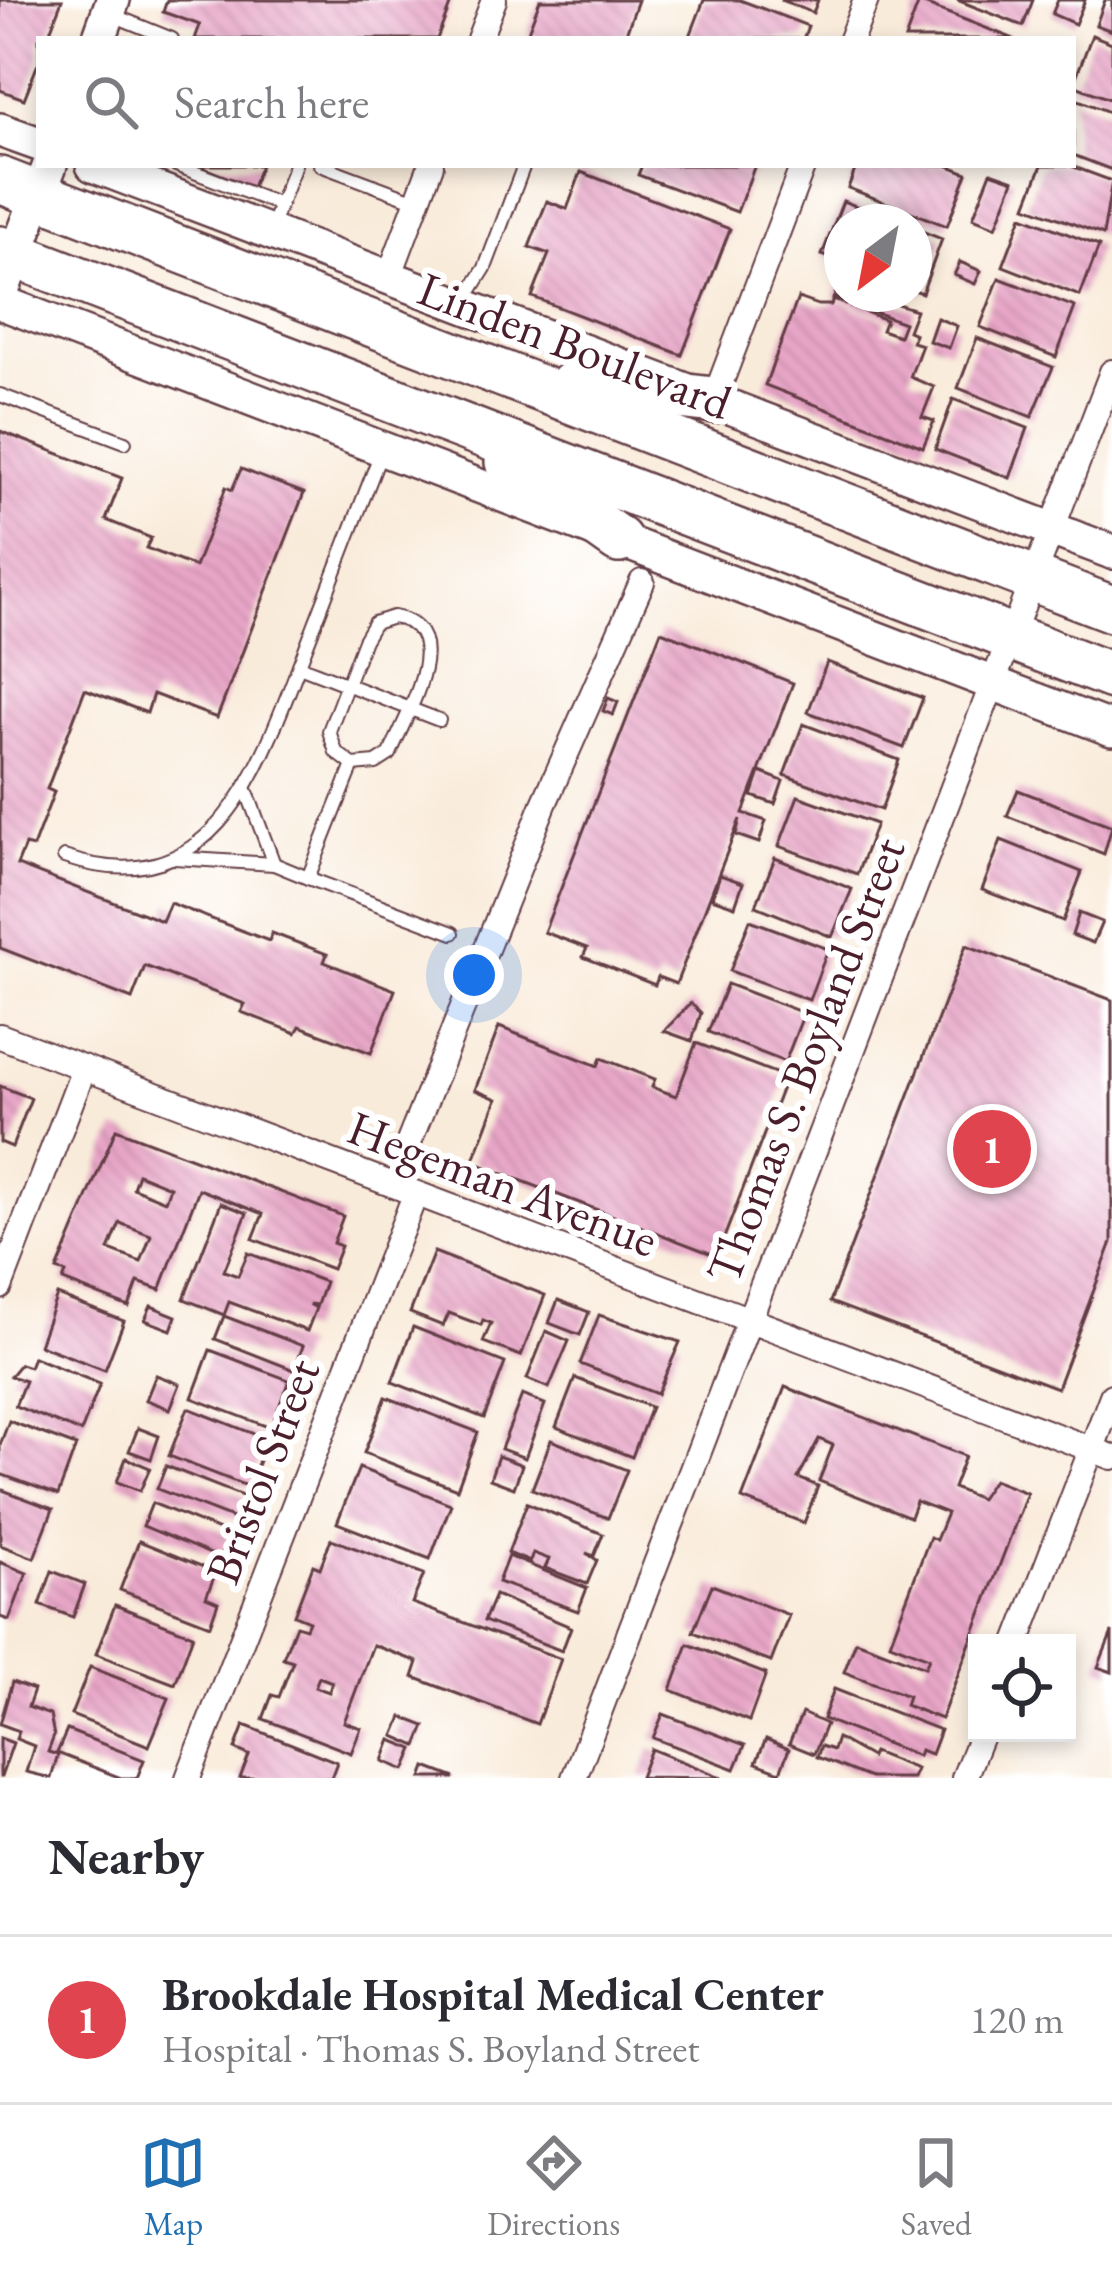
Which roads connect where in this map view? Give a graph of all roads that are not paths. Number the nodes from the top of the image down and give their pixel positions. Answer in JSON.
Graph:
{"nodes":[{"id":1,"x":494,"y":0,"type":"edge"},
{"id":2,"x":866,"y":0,"type":"edge"},
{"id":3,"x":107,"y":17,"type":"edge"},
{"id":4,"x":161,"y":36,"type":"edge"},
{"id":5,"x":480,"y":36,"type":"edge"},
{"id":6,"x":852,"y":36,"type":"edge"},
{"id":7,"x":0,"y":130,"type":"edge"},
{"id":8,"x":36,"y":143,"type":"edge"},
{"id":9,"x":186,"y":168,"type":"edge"},
{"id":10,"x":294,"y":168,"type":"edge"},
{"id":11,"x":328,"y":168,"type":"edge"},
{"id":12,"x":362,"y":168,"type":"edge"},
{"id":13,"x":430,"y":168,"type":"edge"},
{"id":14,"x":523,"y":168,"type":"edge"},
{"id":15,"x":802,"y":168,"type":"edge"},
{"id":16,"x":114,"y":169,"type":"edge"},
{"id":17,"x":30,"y":180,"type":"edge"},
{"id":18,"x":358,"y":180,"type":"junction"},
{"id":19,"x":418,"y":202,"type":"junction"},
{"id":20,"x":274,"y":219,"type":"junction"},
{"id":21,"x":4,"y":275,"type":"edge"},
{"id":22,"x":389,"y":277,"type":"junction"},
{"id":23,"x":462,"y":304,"type":"junction"},
{"id":24,"x":1112,"y":372,"type":"edge"},
{"id":25,"x":511,"y":377,"type":"junction"},
{"id":26,"x":0,"y":395,"type":"edge"},
{"id":27,"x":713,"y":400,"type":"junction"},
{"id":28,"x":451,"y":422,"type":"junction"},
{"id":29,"x":125,"y":442,"type":"dead end"},
{"id":30,"x":383,"y":449,"type":"junction"},
{"id":31,"x":1052,"y":530,"type":"junction"},
{"id":32,"x":619,"y":540,"type":"junction"},
{"id":33,"x":1112,"y":552,"type":"edge"},
{"id":34,"x":1033,"y":580,"type":"junction"},
{"id":35,"x":642,"y":582,"type":"dead end"},
{"id":36,"x":1112,"y":609,"type":"edge"},
{"id":37,"x":1011,"y":637,"type":"junction"},
{"id":38,"x":299,"y":666,"type":"junction"},
{"id":39,"x":1112,"y":676,"type":"edge"},
{"id":40,"x":994,"y":683,"type":"junction"},
{"id":41,"x":345,"y":684,"type":"junction"},
{"id":42,"x":408,"y":708,"type":"junction"},
{"id":43,"x":439,"y":720,"type":"dead end"},
{"id":44,"x":1112,"y":730,"type":"edge"},
{"id":45,"x":353,"y":765,"type":"junction"},
{"id":46,"x":247,"y":792,"type":"junction"},
{"id":47,"x":64,"y":856,"type":"dead end"},
{"id":48,"x":174,"y":858,"type":"junction"},
{"id":49,"x":274,"y":865,"type":"junction"},
{"id":50,"x":308,"y":878,"type":"junction"},
{"id":51,"x":453,"y":934,"type":"dead end"},
{"id":52,"x":0,"y":1036,"type":"edge"},
{"id":53,"x":84,"y":1068,"type":"junction"},
{"id":54,"x":403,"y":1157,"type":"dead end"},
{"id":55,"x":415,"y":1195,"type":"junction"},
{"id":56,"x":0,"y":1287,"type":"edge"},
{"id":57,"x":750,"y":1322,"type":"junction"},
{"id":58,"x":1112,"y":1396,"type":"edge"},
{"id":59,"x":1102,"y":1453,"type":"edge"},
{"id":60,"x":1021,"y":1634,"type":"edge"},
{"id":61,"x":978,"y":1742,"type":"edge"},
{"id":62,"x":188,"y":1778,"type":"edge"},
{"id":63,"x":574,"y":1778,"type":"edge"},
{"id":64,"x":964,"y":1778,"type":"edge"}],
"edges":[{"from":1,"to":5,"type":"street"},
{"from":2,"to":6,"type":"street"},
{"from":3,"to":4,"type":"lane"},
{"from":7,"to":8,"type":"street"},
{"from":9,"to":20,"type":"lane"},
{"from":10,"to":20,"type":"lane"},
{"from":11,"to":18,"type":"lane"},
{"from":12,"to":18,"type":"lane"},
{"from":13,"to":19,"type":"street"},
{"from":14,"to":23,"type":"lane"},
{"from":15,"to":27,"type":"street"},
{"from":16,"to":20,"type":"street","name":"Linden Boulevard"},
{"from":17,"to":21,"type":"street"},
{"from":17,"to":25,"type":"highway","name":"Linden Boulevard"},
{"from":18,"to":19,"type":"lane"},
{"from":19,"to":22,"type":"street"},
{"from":20,"to":22,"type":"street","name":"Linden Boulevard"},
{"from":21,"to":28,"type":"highway"},
{"from":21,"to":30,"type":"street"},
{"from":22,"to":23,"type":"street","name":"Linden Boulevard"},
{"from":23,"to":27,"type":"street","name":"Linden Boulevard"},
{"from":24,"to":31,"type":"street","name":"Thomas S. Boyland Street"},
{"from":25,"to":27,"type":"highway"},
{"from":25,"to":34,"type":"highway","name":"Linden Boulevard"},
{"from":26,"to":29,"type":"lane"},
{"from":27,"to":31,"type":"street","name":"Linden Boulevard"},
{"from":28,"to":32,"type":"highway"},
{"from":28,"to":37,"type":"highway"},
{"from":30,"to":32,"type":"street"},
{"from":30,"to":38,"type":"lane"},
{"from":31,"to":33,"type":"street","name":"Linden Boulevard"},
{"from":31,"to":34,"type":"street","name":"Thomas S. Boyland Street"},
{"from":32,"to":40,"type":"street"},
{"from":34,"to":36,"type":"highway","name":"Linden Boulevard"},
{"from":34,"to":37,"type":"street","name":"Thomas S. Boyland Street"},
{"from":35,"to":54,"type":"street"},
{"from":37,"to":39,"type":"highway"},
{"from":37,"to":40,"type":"street","name":"Thomas S. Boyland Street"},
{"from":38,"to":41,"type":"lane"},
{"from":38,"to":46,"type":"lane"},
{"from":40,"to":44,"type":"street"},
{"from":40,"to":57,"type":"street","name":"Thomas S. Boyland Street"},
{"from":41,"to":42,"type":"lane"},
{"from":41,"to":42,"type":"lane"},
{"from":41,"to":45,"type":"lane"},
{"from":42,"to":43,"type":"lane"},
{"from":42,"to":45,"type":"lane"},
{"from":45,"to":50,"type":"lane"},
{"from":46,"to":48,"type":"lane"},
{"from":46,"to":49,"type":"lane"},
{"from":47,"to":48,"type":"lane"},
{"from":48,"to":49,"type":"lane"},
{"from":49,"to":50,"type":"lane"},
{"from":50,"to":51,"type":"lane"},
{"from":52,"to":53,"type":"street","name":"Hegeman Avenue"},
{"from":53,"to":55,"type":"street","name":"Hegeman Avenue"},
{"from":53,"to":56,"type":"street"},
{"from":55,"to":57,"type":"street","name":"Hegeman Avenue"},
{"from":55,"to":62,"type":"street","name":"Bristol Street"},
{"from":57,"to":59,"type":"street","name":"Hegeman Avenue"},
{"from":57,"to":63,"type":"street","name":"Thomas S. Boyland Street"},
{"from":58,"to":59,"type":"street"},
{"from":59,"to":60,"type":"street"},
{"from":61,"to":64,"type":"street"}]}
